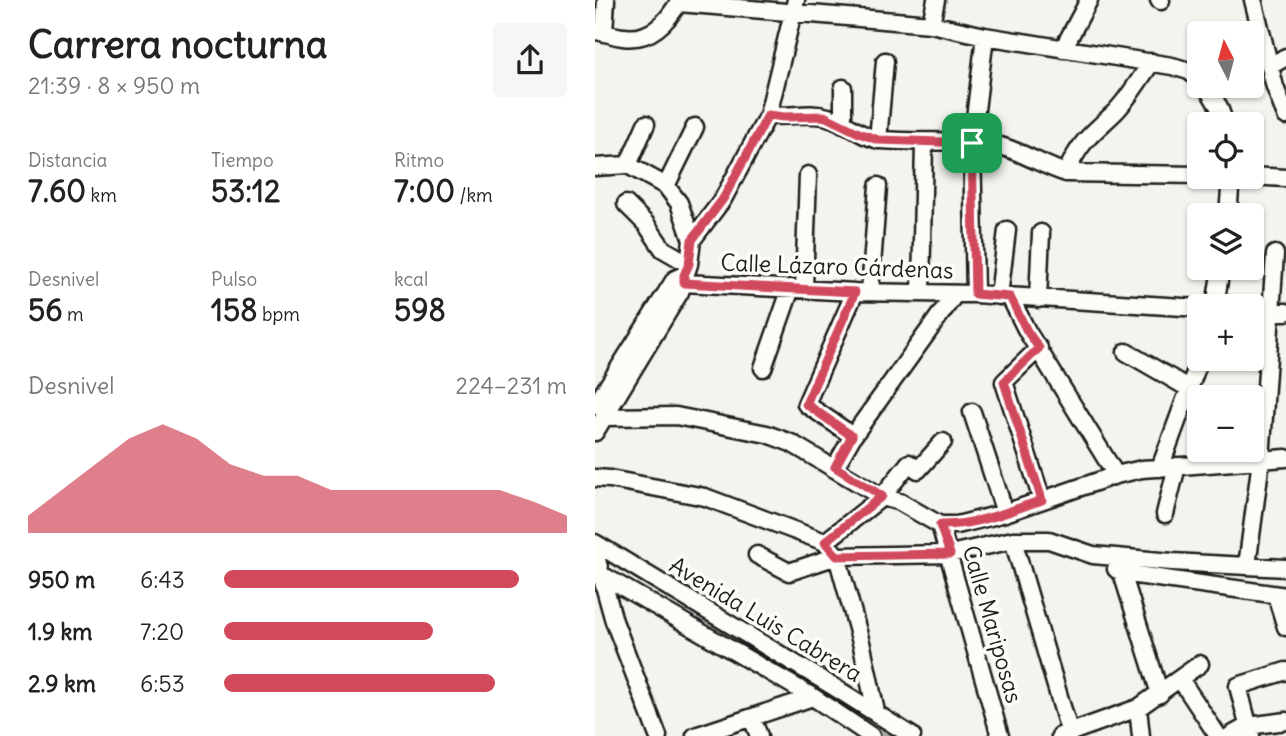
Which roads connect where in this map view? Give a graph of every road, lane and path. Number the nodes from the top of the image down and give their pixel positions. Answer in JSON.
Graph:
{"nodes":[{"id":1,"x":606,"y":0,"type":"edge"},
{"id":2,"x":936,"y":0,"type":"edge"},
{"id":3,"x":1253,"y":0,"type":"edge"},
{"id":4,"x":679,"y":1,"type":"edge"},
{"id":5,"x":1085,"y":3,"type":"edge"},
{"id":6,"x":795,"y":6,"type":"edge"},
{"id":7,"x":1099,"y":18,"type":"dead end"},
{"id":8,"x":931,"y":24,"type":"junction"},
{"id":9,"x":600,"y":32,"type":"edge"},
{"id":10,"x":985,"y":36,"type":"junction"},
{"id":11,"x":1063,"y":49,"type":"junction"},
{"id":12,"x":1286,"y":57,"type":"edge"},
{"id":13,"x":884,"y":61,"type":"dead end"},
{"id":14,"x":1151,"y":62,"type":"junction"},
{"id":15,"x":1271,"y":65,"type":"junction"},
{"id":16,"x":1187,"y":71,"type":"edge"},
{"id":17,"x":1281,"y":84,"type":"edge"},
{"id":18,"x":843,"y":88,"type":"dead end"},
{"id":19,"x":1285,"y":112,"type":"edge"},
{"id":20,"x":768,"y":115,"type":"junction"},
{"id":21,"x":646,"y":124,"type":"dead end"},
{"id":22,"x":843,"y":124,"type":"junction"},
{"id":23,"x":695,"y":127,"type":"dead end"},
{"id":24,"x":878,"y":140,"type":"junction"},
{"id":25,"x":924,"y":142,"type":"junction"},
{"id":26,"x":972,"y":143,"type":"junction"},
{"id":27,"x":629,"y":163,"type":"junction"},
{"id":28,"x":595,"y":167,"type":"edge"},
{"id":29,"x":1066,"y":173,"type":"junction"},
{"id":30,"x":1187,"y":174,"type":"edge"},
{"id":31,"x":808,"y":175,"type":"dead end"},
{"id":32,"x":1264,"y":177,"type":"edge"},
{"id":33,"x":1286,"y":178,"type":"edge"},
{"id":34,"x":666,"y":186,"type":"junction"},
{"id":35,"x":878,"y":186,"type":"dead end"},
{"id":36,"x":627,"y":204,"type":"dead end"},
{"id":37,"x":1007,"y":230,"type":"dead end"},
{"id":38,"x":1041,"y":233,"type":"dead end"},
{"id":39,"x":692,"y":240,"type":"junction"},
{"id":40,"x":1275,"y":254,"type":"dead end"},
{"id":41,"x":683,"y":275,"type":"junction"},
{"id":42,"x":797,"y":288,"type":"junction"},
{"id":43,"x":863,"y":292,"type":"junction"},
{"id":44,"x":921,"y":292,"type":"junction"},
{"id":45,"x":955,"y":294,"type":"junction"},
{"id":46,"x":975,"y":294,"type":"junction"},
{"id":47,"x":1005,"y":296,"type":"junction"},
{"id":48,"x":1038,"y":299,"type":"junction"},
{"id":49,"x":1187,"y":307,"type":"edge"},
{"id":50,"x":1279,"y":312,"type":"edge"},
{"id":51,"x":1039,"y":348,"type":"junction"},
{"id":52,"x":1126,"y":352,"type":"dead end"},
{"id":53,"x":764,"y":368,"type":"dead end"},
{"id":54,"x":1187,"y":387,"type":"edge"},
{"id":55,"x":1187,"y":397,"type":"edge"},
{"id":56,"x":601,"y":411,"type":"edge"},
{"id":57,"x":972,"y":412,"type":"dead end"},
{"id":58,"x":595,"y":432,"type":"edge"},
{"id":59,"x":1264,"y":435,"type":"edge"},
{"id":60,"x":852,"y":436,"type":"junction"},
{"id":61,"x":943,"y":442,"type":"dead end"},
{"id":62,"x":1286,"y":458,"type":"edge"},
{"id":63,"x":1264,"y":460,"type":"edge"},
{"id":64,"x":1233,"y":462,"type":"edge"},
{"id":65,"x":1261,"y":462,"type":"edge"},
{"id":66,"x":1177,"y":466,"type":"junction"},
{"id":67,"x":835,"y":467,"type":"junction"},
{"id":68,"x":1160,"y":468,"type":"junction"},
{"id":69,"x":1116,"y":475,"type":"junction"},
{"id":70,"x":595,"y":478,"type":"edge"},
{"id":71,"x":882,"y":496,"type":"junction"},
{"id":72,"x":1042,"y":500,"type":"junction"},
{"id":73,"x":1005,"y":513,"type":"junction"},
{"id":74,"x":1165,"y":514,"type":"dead end"},
{"id":75,"x":940,"y":525,"type":"junction"},
{"id":76,"x":1013,"y":540,"type":"junction"},
{"id":77,"x":825,"y":542,"type":"junction"},
{"id":78,"x":595,"y":543,"type":"edge"},
{"id":79,"x":595,"y":553,"type":"edge"},
{"id":80,"x":950,"y":554,"type":"junction"},
{"id":81,"x":757,"y":555,"type":"dead end"},
{"id":82,"x":1093,"y":555,"type":"junction"},
{"id":83,"x":837,"y":556,"type":"junction"},
{"id":84,"x":1247,"y":566,"type":"junction"},
{"id":85,"x":1286,"y":568,"type":"edge"},
{"id":86,"x":597,"y":572,"type":"edge"},
{"id":87,"x":1122,"y":573,"type":"junction"},
{"id":88,"x":1281,"y":595,"type":"edge"},
{"id":89,"x":1286,"y":627,"type":"edge"},
{"id":90,"x":760,"y":642,"type":"junction"},
{"id":91,"x":751,"y":663,"type":"junction"},
{"id":92,"x":1200,"y":664,"type":"dead end"},
{"id":93,"x":1286,"y":671,"type":"edge"},
{"id":94,"x":1180,"y":679,"type":"junction"},
{"id":95,"x":1160,"y":694,"type":"junction"},
{"id":96,"x":813,"y":697,"type":"junction"},
{"id":97,"x":1137,"y":708,"type":"junction"},
{"id":98,"x":876,"y":712,"type":"junction"},
{"id":99,"x":752,"y":718,"type":"junction"},
{"id":100,"x":1286,"y":721,"type":"edge"},
{"id":101,"x":1249,"y":731,"type":"edge"},
{"id":102,"x":1065,"y":735,"type":"edge"},
{"id":103,"x":659,"y":736,"type":"edge"},
{"id":104,"x":695,"y":736,"type":"edge"},
{"id":105,"x":759,"y":736,"type":"edge"},
{"id":106,"x":871,"y":736,"type":"edge"},
{"id":107,"x":912,"y":736,"type":"edge"},
{"id":108,"x":1000,"y":736,"type":"edge"},
{"id":109,"x":1141,"y":736,"type":"edge"},
{"id":110,"x":1218,"y":736,"type":"edge"},
{"id":111,"x":1230,"y":736,"type":"edge"}],
"edges":[{"from":1,"to":9,"type":"street"},
{"from":2,"to":8,"type":"street"},
{"from":3,"to":15,"type":"street"},
{"from":4,"to":6,"type":"street"},
{"from":4,"to":9,"type":"street"},
{"from":5,"to":7,"type":"street"},
{"from":5,"to":11,"type":"street"},
{"from":6,"to":8,"type":"street"},
{"from":6,"to":20,"type":"street"},
{"from":8,"to":10,"type":"street"},
{"from":10,"to":11,"type":"street"},
{"from":10,"to":26,"type":"street"},
{"from":11,"to":14,"type":"street"},
{"from":12,"to":15,"type":"street"},
{"from":13,"to":24,"type":"street"},
{"from":14,"to":16,"type":"street"},
{"from":14,"to":29,"type":"street"},
{"from":15,"to":17,"type":"street"},
{"from":17,"to":19,"type":"street"},
{"from":18,"to":22,"type":"street"},
{"from":20,"to":22,"type":"street"},
{"from":20,"to":39,"type":"street"},
{"from":21,"to":27,"type":"street"},
{"from":22,"to":24,"type":"street"},
{"from":23,"to":34,"type":"street"},
{"from":24,"to":25,"type":"street"},
{"from":25,"to":26,"type":"street"},
{"from":25,"to":44,"type":"street"},
{"from":26,"to":29,"type":"street"},
{"from":26,"to":46,"type":"street"},
{"from":27,"to":28,"type":"street"},
{"from":27,"to":34,"type":"street"},
{"from":29,"to":30,"type":"street"},
{"from":31,"to":42,"type":"street"},
{"from":32,"to":33,"type":"street"},
{"from":34,"to":39,"type":"street"},
{"from":35,"to":43,"type":"street"},
{"from":36,"to":41,"type":"street"},
{"from":37,"to":47,"type":"street"},
{"from":38,"to":48,"type":"street"},
{"from":39,"to":41,"type":"street"},
{"from":40,"to":50,"type":"street"},
{"from":41,"to":42,"type":"street","name":"Calle Lázaro Cárdenas"},
{"from":41,"to":56,"type":"street"},
{"from":42,"to":43,"type":"street","name":"Calle Lázaro Cárdenas"},
{"from":42,"to":53,"type":"street"},
{"from":43,"to":44,"type":"street","name":"Calle Lázaro Cárdenas"},
{"from":43,"to":60,"type":"street"},
{"from":44,"to":45,"type":"street","name":"Calle Lázaro Cárdenas"},
{"from":45,"to":46,"type":"street","name":"Calle Lázaro Cárdenas"},
{"from":45,"to":60,"type":"street"},
{"from":46,"to":47,"type":"street","name":"Calle Lázaro Cárdenas"},
{"from":47,"to":48,"type":"street","name":"Calle Lázaro Cárdenas"},
{"from":47,"to":51,"type":"street"},
{"from":48,"to":49,"type":"street","name":"Calle Lázaro Cárdenas"},
{"from":50,"to":59,"type":"street"},
{"from":51,"to":69,"type":"street"},
{"from":51,"to":72,"type":"street"},
{"from":52,"to":54,"type":"street"},
{"from":55,"to":68,"type":"street"},
{"from":56,"to":58,"type":"street"},
{"from":56,"to":67,"type":"street"},
{"from":57,"to":73,"type":"street"},
{"from":60,"to":67,"type":"street"},
{"from":61,"to":71,"type":"street"},
{"from":62,"to":63,"type":"street"},
{"from":64,"to":66,"type":"street"},
{"from":65,"to":84,"type":"street"},
{"from":66,"to":68,"type":"street"},
{"from":66,"to":74,"type":"street"},
{"from":67,"to":71,"type":"street"},
{"from":68,"to":69,"type":"street"},
{"from":69,"to":72,"type":"street"},
{"from":70,"to":77,"type":"street"},
{"from":71,"to":75,"type":"street"},
{"from":71,"to":77,"type":"street"},
{"from":72,"to":73,"type":"street"},
{"from":73,"to":75,"type":"street"},
{"from":75,"to":80,"type":"street","name":"Calle Mariposas"},
{"from":76,"to":80,"type":"street"},
{"from":76,"to":82,"type":"street"},
{"from":76,"to":102,"type":"street"},
{"from":77,"to":83,"type":"street"},
{"from":78,"to":90,"type":"street","name":"Avenida Luis Cabrera"},
{"from":79,"to":86,"type":"street"},
{"from":80,"to":83,"type":"street"},
{"from":80,"to":108,"type":"street","name":"Calle Mariposas"},
{"from":81,"to":83,"type":"street"},
{"from":82,"to":84,"type":"street"},
{"from":82,"to":87,"type":"street"},
{"from":83,"to":98,"type":"street"},
{"from":84,"to":85,"type":"street"},
{"from":86,"to":91,"type":"street","name":"Avenida Luis Cabrera"},
{"from":86,"to":103,"type":"street"},
{"from":87,"to":88,"type":"street"},
{"from":87,"to":95,"type":"street"},
{"from":88,"to":89,"type":"street"},
{"from":90,"to":91,"type":"street"},
{"from":90,"to":98,"type":"street","name":"Avenida Luis Cabrera"},
{"from":91,"to":96,"type":"street","name":"Avenida Luis Cabrera"},
{"from":92,"to":94,"type":"street"},
{"from":93,"to":101,"type":"street"},
{"from":94,"to":95,"type":"street"},
{"from":94,"to":110,"type":"street"},
{"from":95,"to":97,"type":"street"},
{"from":96,"to":99,"type":"street"},
{"from":96,"to":106,"type":"street","name":"Avenida Luis Cabrera"},
{"from":97,"to":102,"type":"street"},
{"from":97,"to":109,"type":"street"},
{"from":98,"to":107,"type":"street","name":"Avenida Luis Cabrera"},
{"from":99,"to":104,"type":"street"},
{"from":99,"to":105,"type":"street"},
{"from":100,"to":101,"type":"street"},
{"from":101,"to":111,"type":"street"}]}
